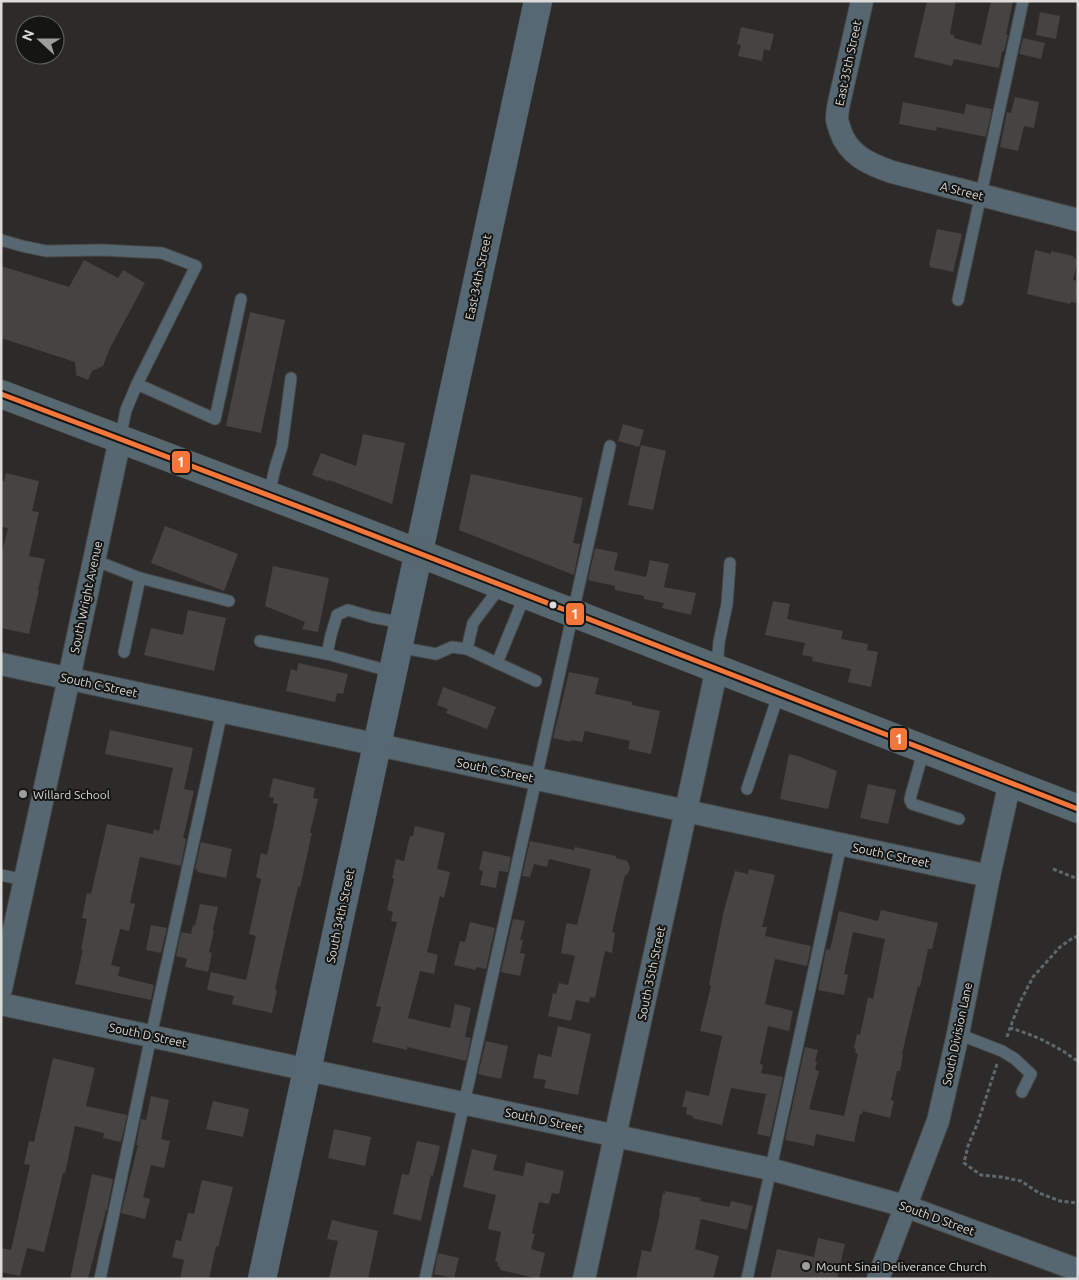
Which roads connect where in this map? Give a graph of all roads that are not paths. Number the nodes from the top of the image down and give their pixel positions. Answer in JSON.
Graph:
{"nodes":[{"id":1,"x":862,"y":1,"type":"edge"},
{"id":2,"x":1022,"y":1,"type":"edge"},
{"id":3,"x":536,"y":13,"type":"edge"},
{"id":4,"x":851,"y":151,"type":"joint"},
{"id":5,"x":981,"y":195,"type":"junction"},
{"id":6,"x":1078,"y":220,"type":"edge"},
{"id":7,"x":1,"y":240,"type":"edge"},
{"id":8,"x":241,"y":299,"type":"dead end"},
{"id":9,"x":958,"y":300,"type":"dead end"},
{"id":10,"x":291,"y":378,"type":"dead end"},
{"id":11,"x":137,"y":384,"type":"junction"},
{"id":12,"x":1,"y":394,"type":"edge"},
{"id":13,"x":120,"y":439,"type":"junction"},
{"id":14,"x":610,"y":446,"type":"dead end"},
{"id":15,"x":269,"y":495,"type":"junction"},
{"id":16,"x":418,"y":553,"type":"junction"},
{"id":17,"x":94,"y":560,"type":"junction"},
{"id":18,"x":730,"y":563,"type":"dead end"},
{"id":19,"x":140,"y":578,"type":"junction"},
{"id":20,"x":513,"y":589,"type":"junction"},
{"id":21,"x":229,"y":601,"type":"dead end"},
{"id":22,"x":573,"y":612,"type":"junction"},
{"id":23,"x":260,"y":641,"type":"dead end"},
{"id":24,"x":398,"y":647,"type":"junction"},
{"id":25,"x":467,"y":649,"type":"junction"},
{"id":26,"x":124,"y":652,"type":"dead end"},
{"id":27,"x":328,"y":654,"type":"junction"},
{"id":28,"x":498,"y":663,"type":"junction"},
{"id":29,"x":1,"y":664,"type":"edge"},
{"id":30,"x":717,"y":668,"type":"junction"},
{"id":31,"x":69,"y":678,"type":"junction"},
{"id":32,"x":536,"y":681,"type":"dead end"},
{"id":33,"x":780,"y":692,"type":"junction"},
{"id":34,"x":222,"y":711,"type":"junction"},
{"id":35,"x":377,"y":745,"type":"junction"},
{"id":36,"x":924,"y":749,"type":"junction"},
{"id":37,"x":536,"y":779,"type":"junction"},
{"id":38,"x":1010,"y":782,"type":"junction"},
{"id":39,"x":747,"y":789,"type":"dead end"},
{"id":40,"x":1078,"y":809,"type":"edge"},
{"id":41,"x":686,"y":812,"type":"junction"},
{"id":42,"x":960,"y":818,"type":"dead end"},
{"id":43,"x":841,"y":845,"type":"junction"},
{"id":44,"x":1,"y":875,"type":"edge"},
{"id":45,"x":989,"y":876,"type":"junction"},
{"id":46,"x":25,"y":880,"type":"junction"},
{"id":47,"x":1,"y":989,"type":"edge"},
{"id":48,"x":1,"y":1004,"type":"edge"},
{"id":49,"x":958,"y":1034,"type":"junction"},
{"id":50,"x":151,"y":1036,"type":"junction"},
{"id":51,"x":307,"y":1069,"type":"junction"},
{"id":52,"x":1022,"y":1092,"type":"dead end"},
{"id":53,"x":463,"y":1103,"type":"junction"},
{"id":54,"x":615,"y":1135,"type":"junction"},
{"id":55,"x":770,"y":1168,"type":"junction"},
{"id":56,"x":905,"y":1206,"type":"junction"},
{"id":57,"x":1078,"y":1270,"type":"edge"},
{"id":58,"x":100,"y":1279,"type":"edge"},
{"id":59,"x":262,"y":1279,"type":"edge"},
{"id":60,"x":425,"y":1279,"type":"edge"},
{"id":61,"x":584,"y":1279,"type":"edge"},
{"id":62,"x":747,"y":1279,"type":"edge"},
{"id":63,"x":878,"y":1279,"type":"edge"}],
"edges":[{"from":1,"to":4,"type":"street","name":"East 35th Street"},
{"from":2,"to":5,"type":"lane"},
{"from":3,"to":16,"type":"street","name":"East 34th Street"},
{"from":4,"to":5,"type":"street","name":"A Street"},
{"from":5,"to":6,"type":"street","name":"A Street"},
{"from":5,"to":9,"type":"lane"},
{"from":7,"to":11,"type":"lane"},
{"from":8,"to":11,"type":"lane"},
{"from":10,"to":15,"type":"lane"},
{"from":11,"to":13,"type":"lane"},
{"from":12,"to":13,"type":"main road"},
{"from":13,"to":15,"type":"main road"},
{"from":13,"to":17,"type":"street","name":"South Wright Avenue"},
{"from":14,"to":22,"type":"lane"},
{"from":15,"to":16,"type":"main road"},
{"from":16,"to":20,"type":"main road"},
{"from":16,"to":24,"type":"street","name":"South 34th Street"},
{"from":17,"to":19,"type":"lane"},
{"from":17,"to":31,"type":"street","name":"South Wright Avenue"},
{"from":18,"to":30,"type":"lane"},
{"from":19,"to":21,"type":"lane"},
{"from":19,"to":26,"type":"lane"},
{"from":20,"to":22,"type":"main road"},
{"from":20,"to":25,"type":"lane"},
{"from":20,"to":28,"type":"lane"},
{"from":22,"to":30,"type":"main road"},
{"from":22,"to":37,"type":"lane"},
{"from":23,"to":27,"type":"lane"},
{"from":24,"to":25,"type":"lane"},
{"from":24,"to":27,"type":"lane"},
{"from":24,"to":27,"type":"lane"},
{"from":24,"to":35,"type":"street","name":"South 34th Street"},
{"from":25,"to":28,"type":"lane"},
{"from":28,"to":32,"type":"lane"},
{"from":29,"to":31,"type":"street","name":"South C Street"},
{"from":30,"to":33,"type":"main road"},
{"from":30,"to":41,"type":"street","name":"South 35th Street"},
{"from":31,"to":34,"type":"street","name":"South C Street"},
{"from":31,"to":46,"type":"street","name":"South Wright Avenue"},
{"from":33,"to":36,"type":"main road"},
{"from":33,"to":39,"type":"lane"},
{"from":34,"to":35,"type":"street","name":"South C Street"},
{"from":34,"to":50,"type":"lane"},
{"from":35,"to":37,"type":"street","name":"South C Street"},
{"from":35,"to":51,"type":"street","name":"South 34th Street"},
{"from":36,"to":38,"type":"main road"},
{"from":36,"to":42,"type":"lane"},
{"from":37,"to":41,"type":"street","name":"South C Street"},
{"from":37,"to":53,"type":"lane"},
{"from":38,"to":40,"type":"main road"},
{"from":38,"to":45,"type":"street","name":"South Division Lane"},
{"from":41,"to":43,"type":"street","name":"South C Street"},
{"from":41,"to":54,"type":"street","name":"South 35th Street"},
{"from":43,"to":45,"type":"street","name":"South C Street"},
{"from":43,"to":55,"type":"lane"},
{"from":44,"to":46,"type":"lane"},
{"from":45,"to":49,"type":"street","name":"South Division Lane"},
{"from":46,"to":47,"type":"street","name":"South Wright Avenue"},
{"from":48,"to":50,"type":"street","name":"South D Street"},
{"from":49,"to":52,"type":"lane"},
{"from":49,"to":56,"type":"street","name":"South Division Lane"},
{"from":50,"to":51,"type":"street","name":"South D Street"},
{"from":50,"to":58,"type":"lane"},
{"from":51,"to":53,"type":"street","name":"South D Street"},
{"from":51,"to":59,"type":"street","name":"South 34th Street"},
{"from":53,"to":54,"type":"street","name":"South D Street"},
{"from":53,"to":60,"type":"lane"},
{"from":54,"to":55,"type":"street","name":"South D Street"},
{"from":54,"to":61,"type":"street","name":"South 35th Street"},
{"from":55,"to":56,"type":"street","name":"South D Street"},
{"from":55,"to":62,"type":"lane"},
{"from":56,"to":57,"type":"street","name":"South D Street"},
{"from":56,"to":63,"type":"street","name":"South Division Lane"}]}
